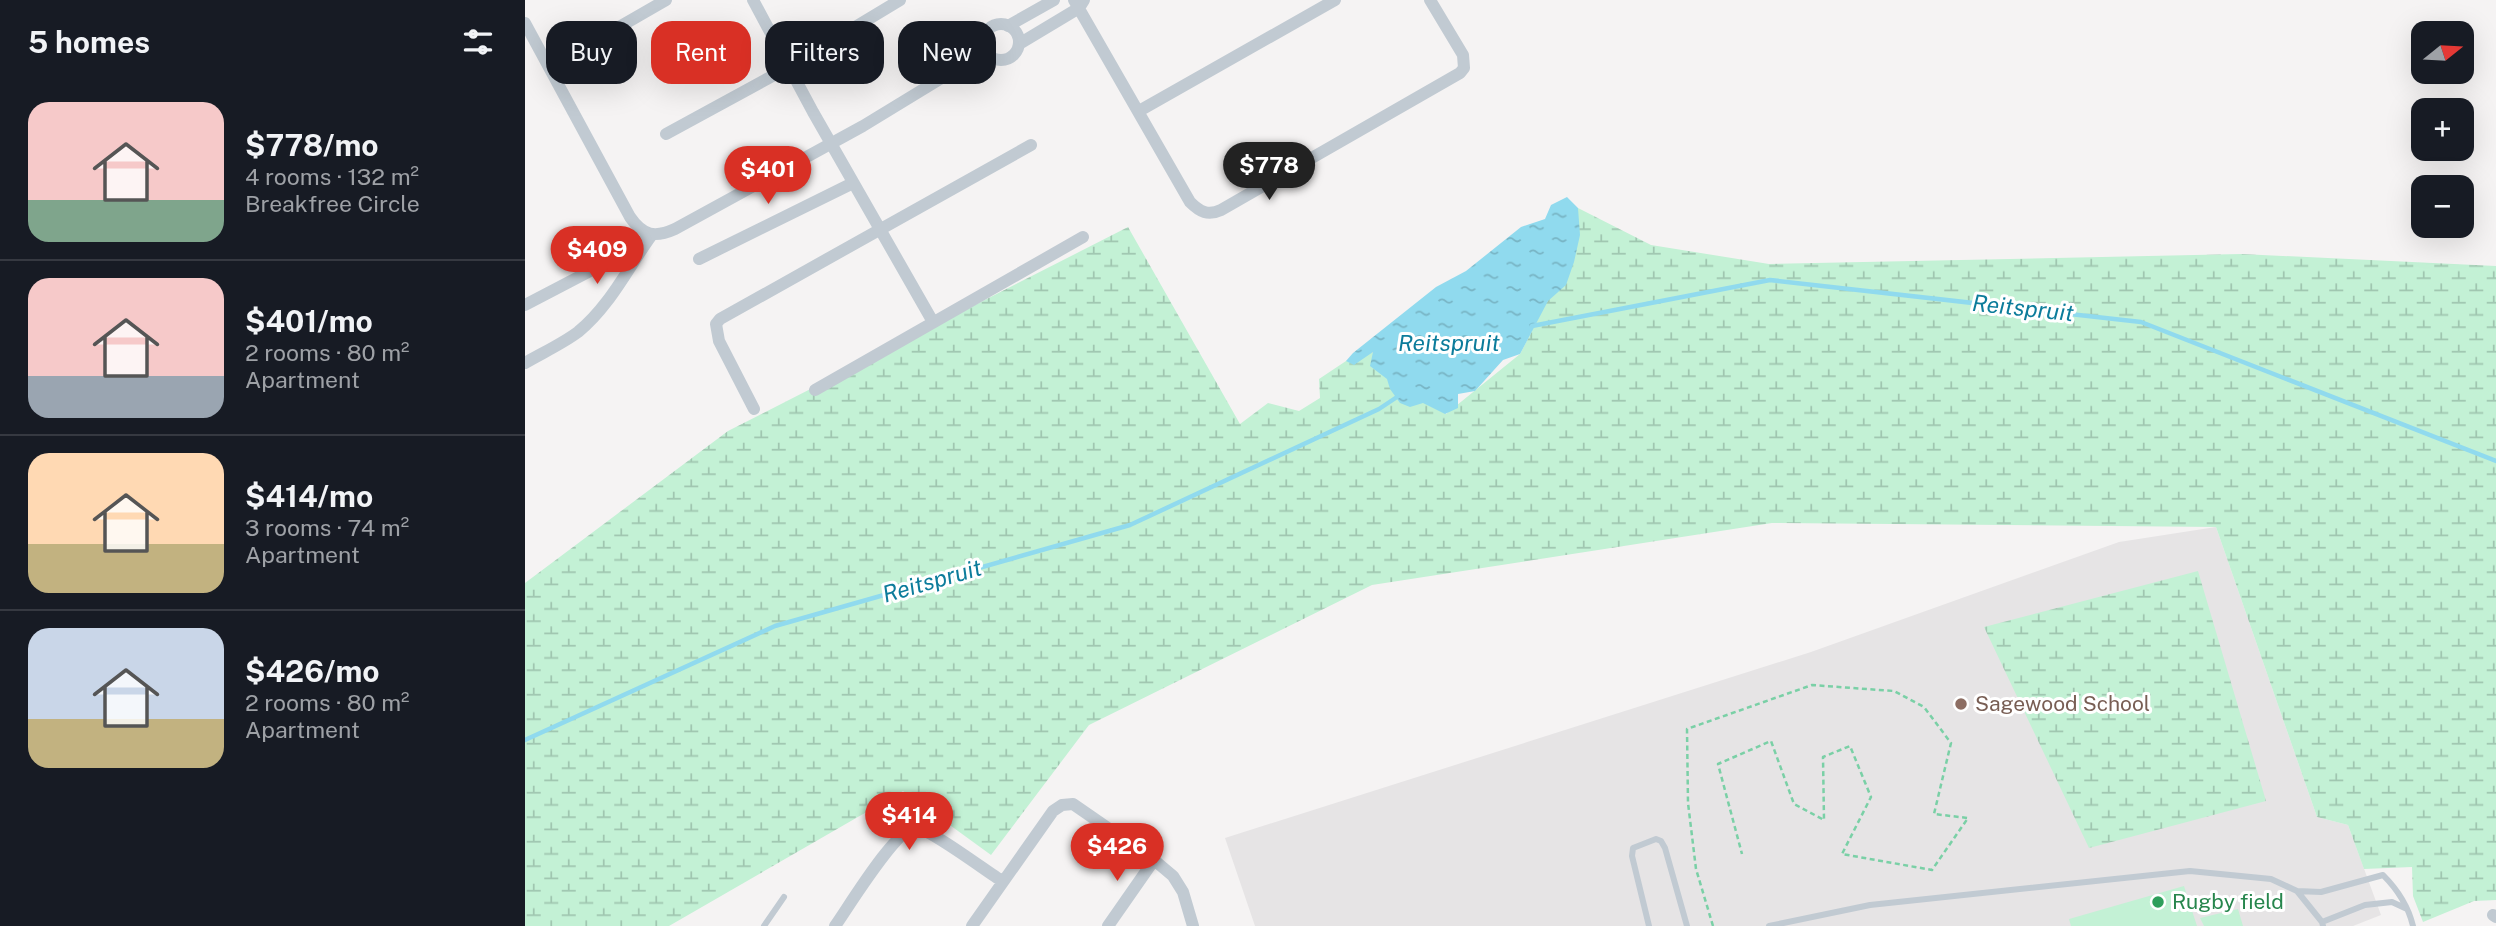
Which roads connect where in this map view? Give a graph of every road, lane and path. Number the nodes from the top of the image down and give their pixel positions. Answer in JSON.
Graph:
{"nodes":[{"id":1,"x":666,"y":0,"type":"edge"},
{"id":2,"x":753,"y":0,"type":"edge"},
{"id":3,"x":900,"y":0,"type":"edge"},
{"id":4,"x":1054,"y":0,"type":"edge"},
{"id":5,"x":1335,"y":0,"type":"edge"},
{"id":6,"x":1430,"y":0,"type":"edge"},
{"id":7,"x":1079,"y":3,"type":"edge"},
{"id":8,"x":630,"y":21,"type":"edge"},
{"id":9,"x":865,"y":21,"type":"edge"},
{"id":10,"x":765,"y":22,"type":"edge"},
{"id":11,"x":525,"y":23,"type":"edge"},
{"id":12,"x":996,"y":26,"type":"edge"},
{"id":13,"x":1008,"y":26,"type":"junction"},
{"id":14,"x":1019,"y":44,"type":"junction"},
{"id":15,"x":996,"y":59,"type":"edge"},
{"id":16,"x":765,"y":80,"type":"edge"},
{"id":17,"x":799,"y":84,"type":"edge"},
{"id":18,"x":931,"y":84,"type":"edge"},
{"id":19,"x":1139,"y":111,"type":"junction"},
{"id":20,"x":666,"y":135,"type":"dead end"},
{"id":21,"x":832,"y":143,"type":"junction"},
{"id":22,"x":1031,"y":145,"type":"dead end"},
{"id":23,"x":853,"y":183,"type":"junction"},
{"id":24,"x":880,"y":230,"type":"junction"},
{"id":25,"x":651,"y":236,"type":"junction"},
{"id":26,"x":1083,"y":237,"type":"dead end"},
{"id":27,"x":699,"y":259,"type":"dead end"},
{"id":28,"x":525,"y":305,"type":"edge"},
{"id":29,"x":933,"y":322,"type":"junction"},
{"id":30,"x":525,"y":363,"type":"edge"},
{"id":31,"x":815,"y":390,"type":"dead end"},
{"id":32,"x":754,"y":410,"type":"dead end"},
{"id":33,"x":1742,"y":854,"type":"dead end"},
{"id":34,"x":1154,"y":860,"type":"junction"},
{"id":35,"x":1002,"y":881,"type":"junction"},
{"id":36,"x":2297,"y":891,"type":"junction"},
{"id":37,"x":784,"y":897,"type":"dead end"},
{"id":38,"x":2409,"y":910,"type":"junction"},
{"id":39,"x":2323,"y":924,"type":"edge"},
{"id":40,"x":764,"y":926,"type":"edge"},
{"id":41,"x":835,"y":926,"type":"edge"},
{"id":42,"x":972,"y":926,"type":"edge"},
{"id":43,"x":1108,"y":926,"type":"edge"},
{"id":44,"x":1193,"y":926,"type":"edge"},
{"id":45,"x":1649,"y":926,"type":"edge"},
{"id":46,"x":1687,"y":926,"type":"edge"},
{"id":47,"x":1713,"y":926,"type":"edge"},
{"id":48,"x":1769,"y":926,"type":"edge"},
{"id":49,"x":2413,"y":926,"type":"edge"}],
"edges":[{"from":1,"to":8,"type":"street"},
{"from":2,"to":10,"type":"street"},
{"from":3,"to":9,"type":"street"},
{"from":4,"to":13,"type":"street"},
{"from":5,"to":19,"type":"street"},
{"from":6,"to":19,"type":"street"},
{"from":7,"to":14,"type":"street"},
{"from":7,"to":19,"type":"street"},
{"from":11,"to":25,"type":"street"},
{"from":12,"to":13,"type":"street"},
{"from":13,"to":14,"type":"street"},
{"from":14,"to":15,"type":"street"},
{"from":16,"to":20,"type":"street"},
{"from":17,"to":21,"type":"street"},
{"from":18,"to":21,"type":"street"},
{"from":21,"to":23,"type":"street"},
{"from":21,"to":25,"type":"street"},
{"from":22,"to":24,"type":"street"},
{"from":23,"to":24,"type":"street"},
{"from":23,"to":27,"type":"street"},
{"from":24,"to":29,"type":"street"},
{"from":24,"to":32,"type":"street"},
{"from":25,"to":28,"type":"street"},
{"from":25,"to":30,"type":"street"},
{"from":26,"to":29,"type":"street"},
{"from":29,"to":31,"type":"street"},
{"from":33,"to":47,"type":"path"},
{"from":34,"to":35,"type":"street"},
{"from":34,"to":43,"type":"street"},
{"from":34,"to":44,"type":"street"},
{"from":35,"to":41,"type":"street"},
{"from":35,"to":42,"type":"street"},
{"from":36,"to":38,"type":"lane"},
{"from":36,"to":39,"type":"lane"},
{"from":36,"to":48,"type":"lane"},
{"from":37,"to":40,"type":"lane"},
{"from":38,"to":39,"type":"lane"},
{"from":38,"to":49,"type":"lane"},
{"from":45,"to":46,"type":"lane"}]}
